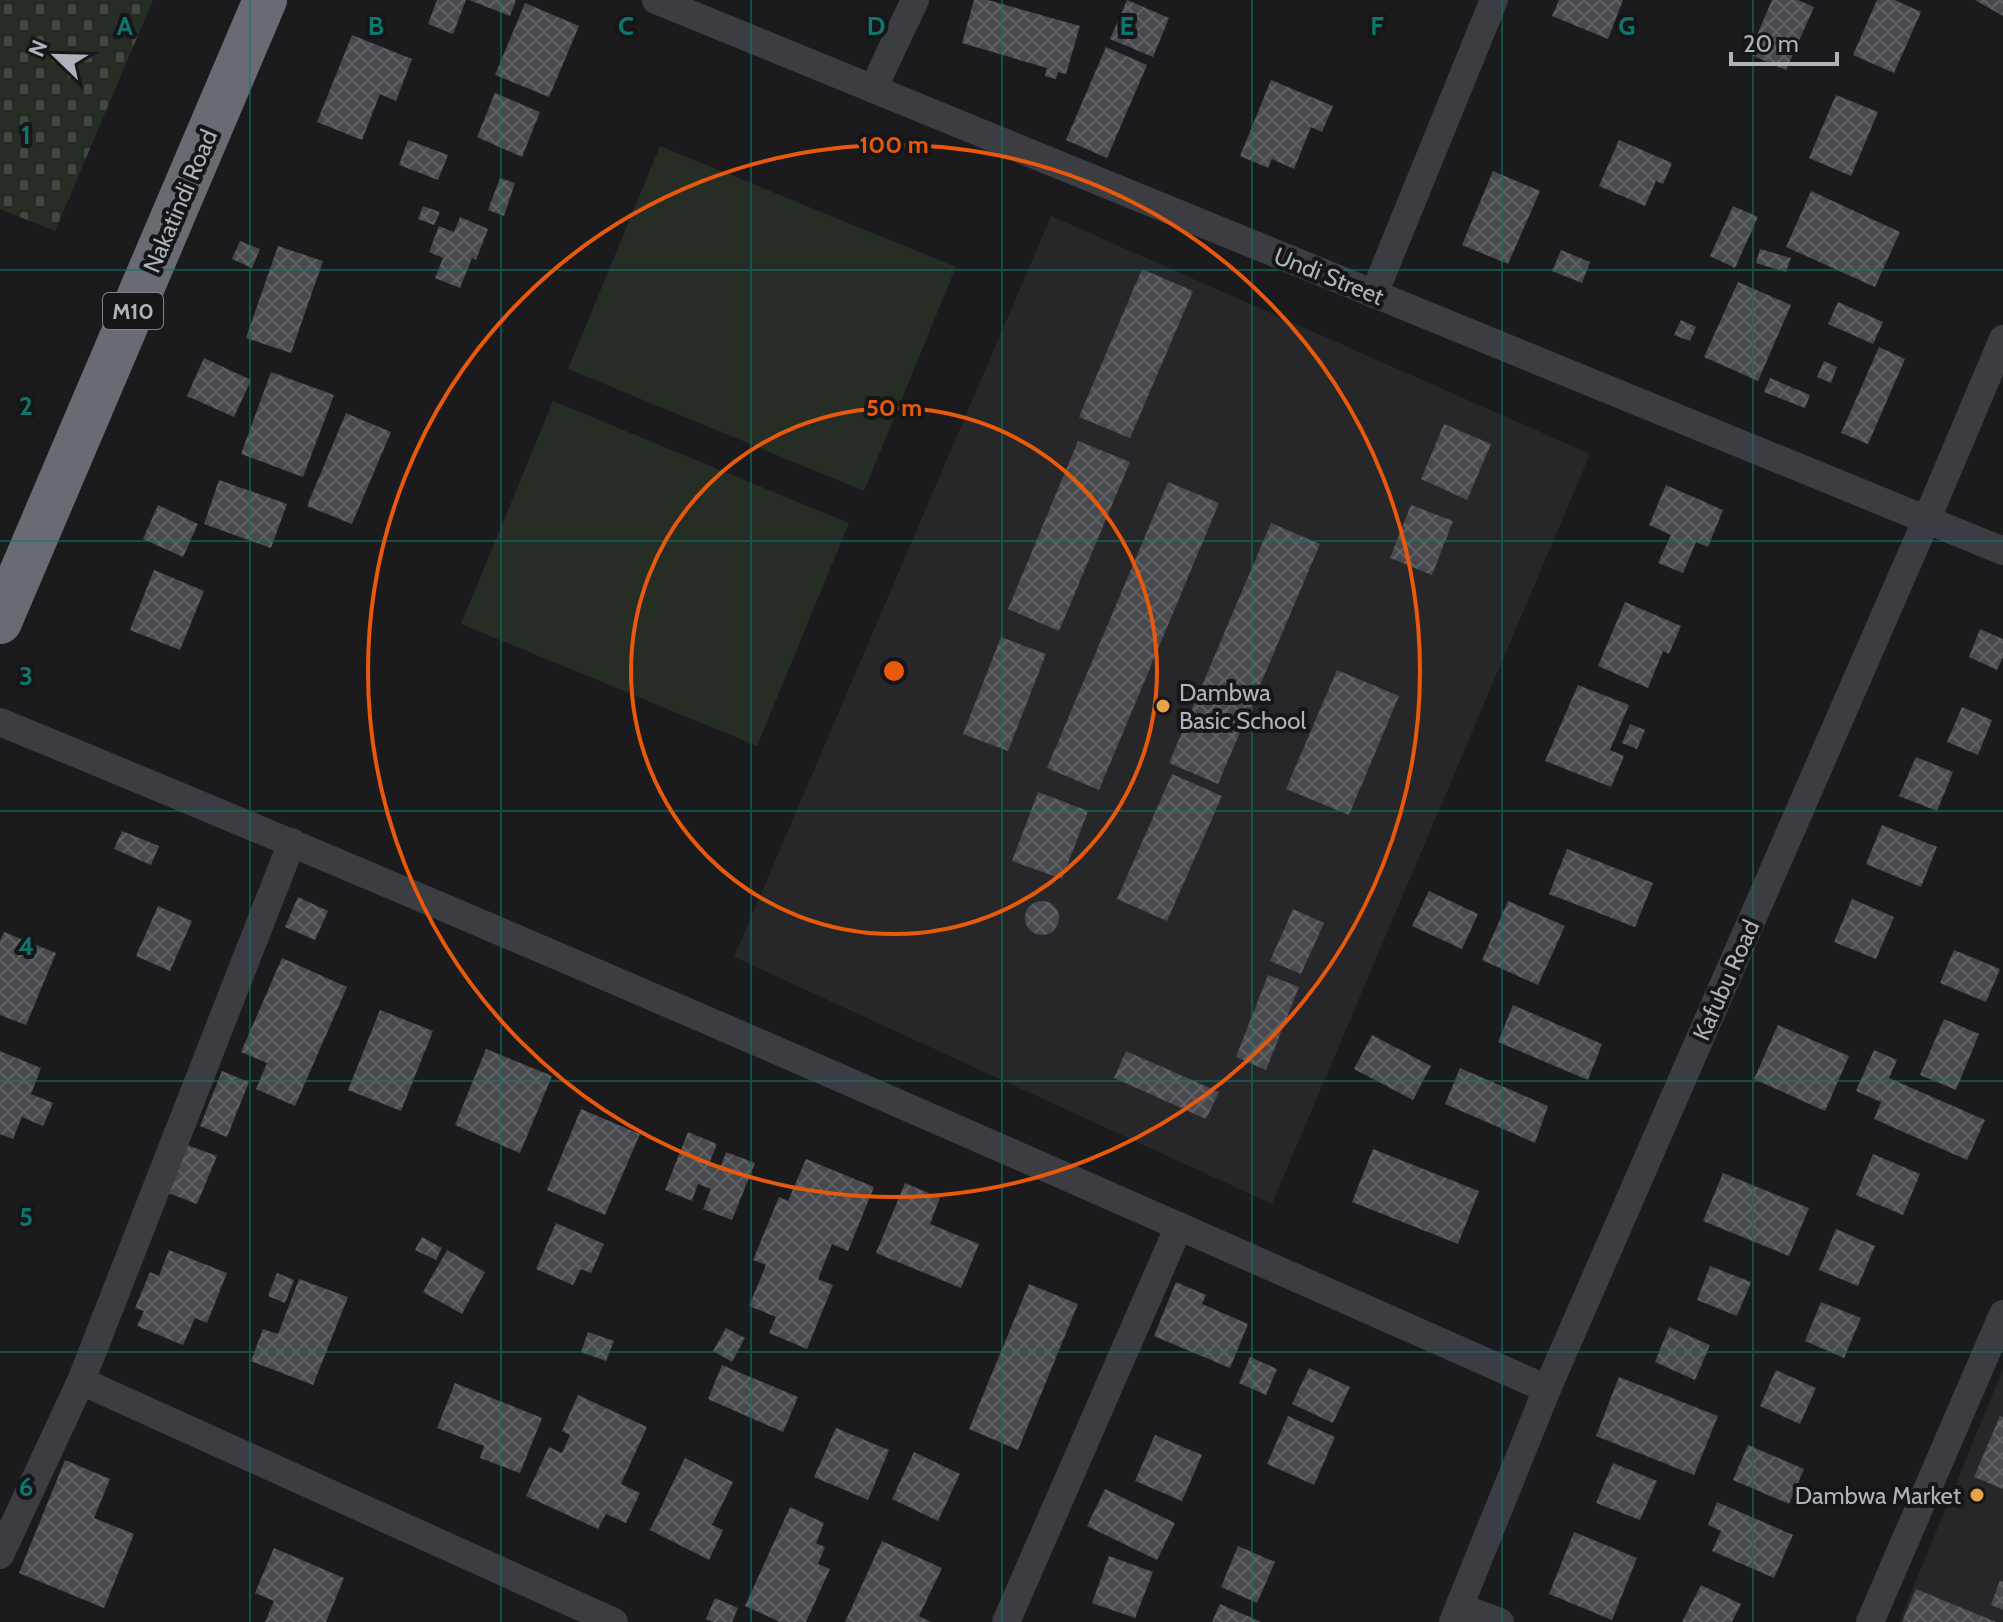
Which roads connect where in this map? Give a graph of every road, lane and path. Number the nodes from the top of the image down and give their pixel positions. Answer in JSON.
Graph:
{"nodes":[{"id":1,"x":265,"y":0,"type":"edge"},
{"id":2,"x":656,"y":0,"type":"edge"},
{"id":3,"x":915,"y":0,"type":"edge"},
{"id":4,"x":1494,"y":0,"type":"edge"},
{"id":5,"x":873,"y":89,"type":"junction"},
{"id":6,"x":1374,"y":294,"type":"junction"},
{"id":7,"x":2003,"y":339,"type":"edge"},
{"id":8,"x":1926,"y":521,"type":"junction"},
{"id":9,"x":2003,"y":551,"type":"edge"},
{"id":10,"x":0,"y":622,"type":"edge"},
{"id":11,"x":0,"y":722,"type":"edge"},
{"id":12,"x":292,"y":842,"type":"junction"},
{"id":13,"x":1179,"y":1226,"type":"junction"},
{"id":14,"x":2003,"y":1314,"type":"edge"},
{"id":15,"x":81,"y":1381,"type":"junction"},
{"id":16,"x":1547,"y":1389,"type":"junction"},
{"id":17,"x":0,"y":1555,"type":"edge"},
{"id":18,"x":1456,"y":1614,"type":"edge"},
{"id":19,"x":614,"y":1622,"type":"edge"},
{"id":20,"x":1006,"y":1622,"type":"edge"},
{"id":21,"x":1500,"y":1622,"type":"edge"},
{"id":22,"x":1870,"y":1622,"type":"edge"}],
"edges":[{"from":1,"to":10,"type":"highway","name":"Nakatindi Road","number":"M10"},
{"from":2,"to":5,"type":"street","name":"Undi Street"},
{"from":3,"to":5,"type":"street"},
{"from":4,"to":6,"type":"street"},
{"from":5,"to":6,"type":"street","name":"Undi Street"},
{"from":6,"to":8,"type":"street","name":"Undi Street"},
{"from":7,"to":8,"type":"street","name":"Kafubu Road"},
{"from":8,"to":9,"type":"street","name":"Undi Street"},
{"from":8,"to":16,"type":"street","name":"Kafubu Road"},
{"from":11,"to":12,"type":"street"},
{"from":12,"to":13,"type":"street"},
{"from":12,"to":15,"type":"street"},
{"from":13,"to":16,"type":"street"},
{"from":13,"to":20,"type":"street"},
{"from":14,"to":22,"type":"street"},
{"from":15,"to":17,"type":"street"},
{"from":15,"to":19,"type":"street"},
{"from":16,"to":18,"type":"street","name":"Kafubu Road"},
{"from":18,"to":21,"type":"street"}]}
